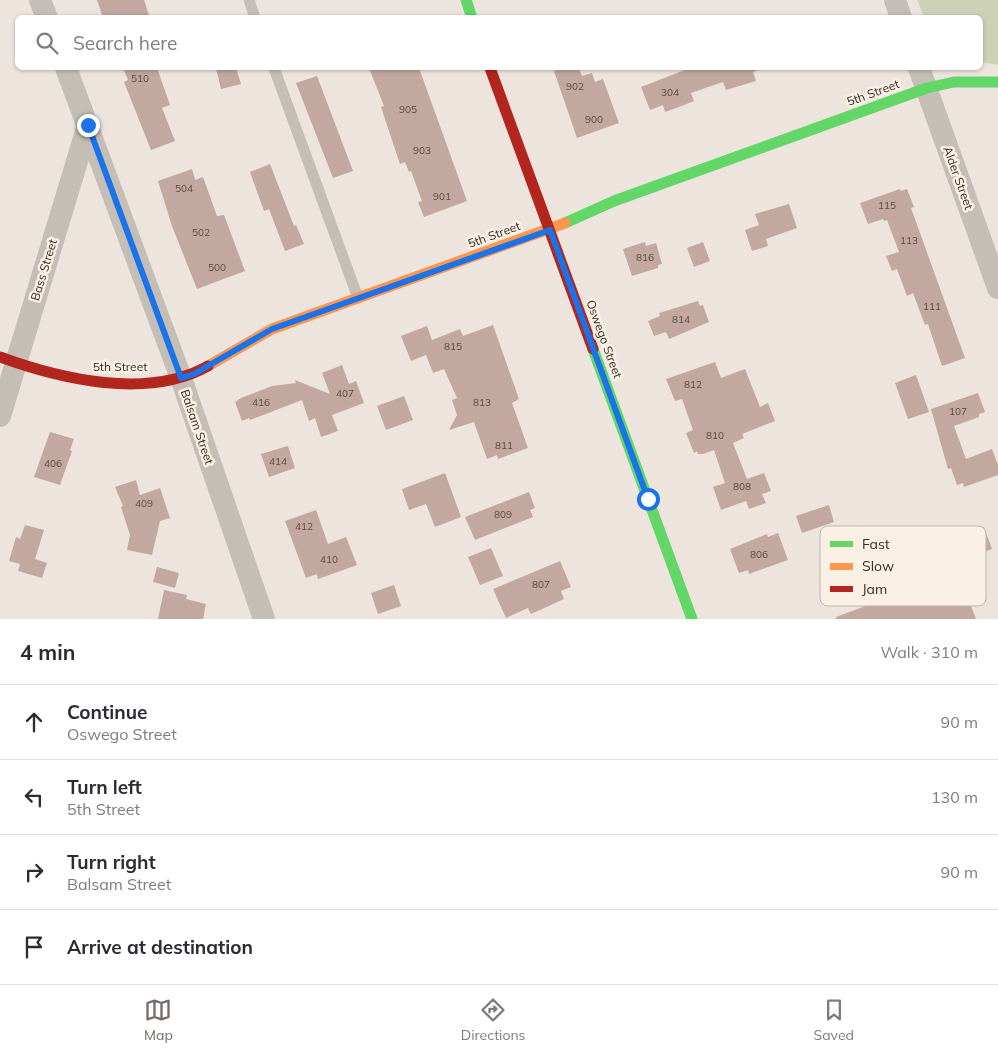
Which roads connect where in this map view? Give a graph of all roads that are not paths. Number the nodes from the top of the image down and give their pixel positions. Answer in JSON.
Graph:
{"nodes":[{"id":1,"x":40,"y":0,"type":"edge"},
{"id":2,"x":249,"y":0,"type":"edge"},
{"id":3,"x":466,"y":0,"type":"edge"},
{"id":4,"x":895,"y":0,"type":"edge"},
{"id":5,"x":46,"y":15,"type":"edge"},
{"id":6,"x":255,"y":15,"type":"edge"},
{"id":7,"x":471,"y":15,"type":"edge"},
{"id":8,"x":900,"y":15,"type":"edge"},
{"id":9,"x":67,"y":70,"type":"edge"},
{"id":10,"x":275,"y":70,"type":"edge"},
{"id":11,"x":491,"y":70,"type":"edge"},
{"id":12,"x":923,"y":78,"type":"edge"},
{"id":13,"x":998,"y":82,"type":"edge"},
{"id":14,"x":88,"y":125,"type":"junction"},
{"id":15,"x":550,"y":230,"type":"junction"},
{"id":16,"x":998,"y":288,"type":"edge"},
{"id":17,"x":358,"y":298,"type":"junction"},
{"id":18,"x":8,"y":360,"type":"edge"},
{"id":19,"x":181,"y":378,"type":"junction"},
{"id":20,"x":0,"y":416,"type":"edge"},
{"id":21,"x":264,"y":619,"type":"edge"},
{"id":22,"x":692,"y":619,"type":"edge"}],
"edges":[{"from":1,"to":5,"type":"street"},
{"from":2,"to":6,"type":"lane"},
{"from":3,"to":7,"type":"street"},
{"from":4,"to":8,"type":"street"},
{"from":9,"to":14,"type":"street","name":"Balsam Street"},
{"from":10,"to":17,"type":"lane"},
{"from":11,"to":15,"type":"street","name":"Oswego Street"},
{"from":12,"to":13,"type":"street","name":"5th Street"},
{"from":12,"to":15,"type":"street","name":"5th Street"},
{"from":12,"to":16,"type":"street","name":"Alder Street"},
{"from":14,"to":18,"type":"street","name":"Bass Street"},
{"from":14,"to":19,"type":"street","name":"Balsam Street"},
{"from":15,"to":17,"type":"street","name":"5th Street"},
{"from":15,"to":22,"type":"street","name":"Oswego Street"},
{"from":17,"to":19,"type":"street","name":"5th Street"},
{"from":18,"to":19,"type":"street","name":"5th Street"},
{"from":18,"to":20,"type":"street","name":"Bass Street"},
{"from":19,"to":21,"type":"street","name":"Balsam Street"}]}
